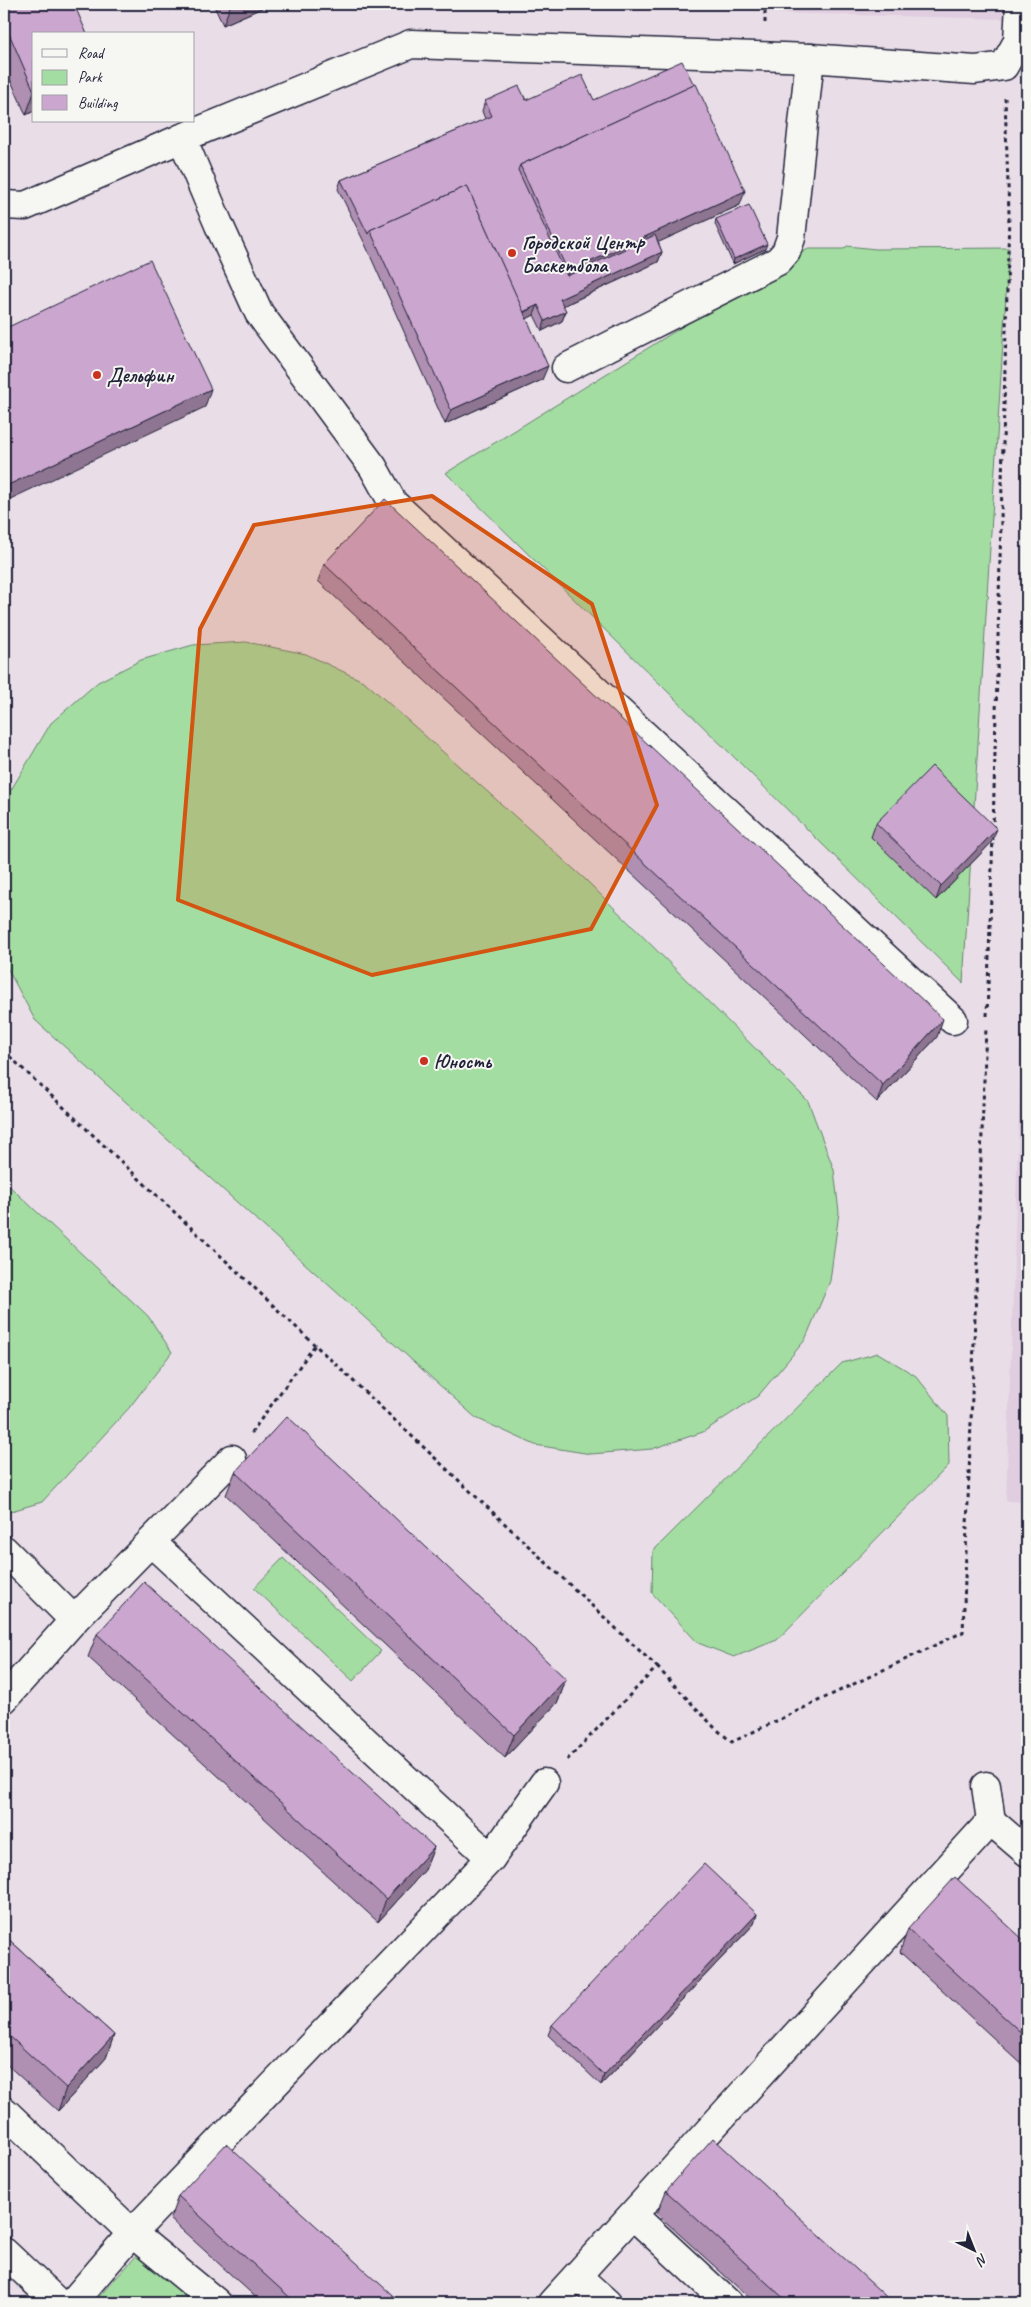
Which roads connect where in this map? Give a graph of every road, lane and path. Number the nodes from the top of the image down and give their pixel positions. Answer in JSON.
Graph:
{"nodes":[{"id":1,"x":1020,"y":4,"type":"edge"},
{"id":2,"x":1023,"y":41,"type":"edge"},
{"id":3,"x":810,"y":58,"type":"junction"},
{"id":4,"x":182,"y":138,"type":"junction"},
{"id":5,"x":4,"y":205,"type":"edge"},
{"id":6,"x":566,"y":368,"type":"dead end"},
{"id":7,"x":953,"y":1020,"type":"dead end"},
{"id":8,"x":4,"y":1051,"type":"edge"},
{"id":9,"x":315,"y":1345,"type":"junction"},
{"id":10,"x":232,"y":1460,"type":"joint"},
{"id":11,"x":152,"y":1543,"type":"junction"},
{"id":12,"x":4,"y":1550,"type":"edge"},
{"id":13,"x":74,"y":1620,"type":"junction"},
{"id":14,"x":4,"y":1699,"type":"edge"},
{"id":15,"x":544,"y":1783,"type":"joint"},
{"id":16,"x":986,"y":1786,"type":"dead end"},
{"id":17,"x":991,"y":1820,"type":"junction"},
{"id":18,"x":1027,"y":1852,"type":"edge"},
{"id":19,"x":491,"y":1858,"type":"junction"},
{"id":20,"x":4,"y":2111,"type":"edge"},
{"id":21,"x":634,"y":2216,"type":"junction"},
{"id":22,"x":132,"y":2233,"type":"junction"},
{"id":23,"x":4,"y":2252,"type":"edge"},
{"id":24,"x":578,"y":2276,"type":"junction"},
{"id":25,"x":58,"y":2303,"type":"edge"},
{"id":26,"x":72,"y":2303,"type":"edge"},
{"id":27,"x":217,"y":2303,"type":"edge"},
{"id":28,"x":552,"y":2303,"type":"edge"},
{"id":29,"x":607,"y":2303,"type":"edge"},
{"id":30,"x":728,"y":2303,"type":"edge"}],
"edges":[{"from":1,"to":2,"type":"lane"},
{"from":2,"to":3,"type":"lane"},
{"from":3,"to":4,"type":"lane"},
{"from":3,"to":6,"type":"lane"},
{"from":4,"to":5,"type":"lane"},
{"from":4,"to":7,"type":"lane"},
{"from":8,"to":9,"type":"path"},
{"from":9,"to":10,"type":"path"},
{"from":9,"to":15,"type":"path"},
{"from":10,"to":11,"type":"lane"},
{"from":11,"to":13,"type":"lane"},
{"from":11,"to":19,"type":"lane"},
{"from":12,"to":13,"type":"lane"},
{"from":13,"to":14,"type":"lane"},
{"from":15,"to":19,"type":"lane"},
{"from":16,"to":17,"type":"lane"},
{"from":17,"to":18,"type":"lane"},
{"from":17,"to":21,"type":"lane"},
{"from":19,"to":22,"type":"lane"},
{"from":20,"to":22,"type":"lane"},
{"from":21,"to":24,"type":"lane"},
{"from":21,"to":30,"type":"lane"},
{"from":22,"to":26,"type":"lane"},
{"from":22,"to":27,"type":"lane"},
{"from":23,"to":25,"type":"lane"},
{"from":24,"to":28,"type":"lane"},
{"from":24,"to":29,"type":"lane"}]}
